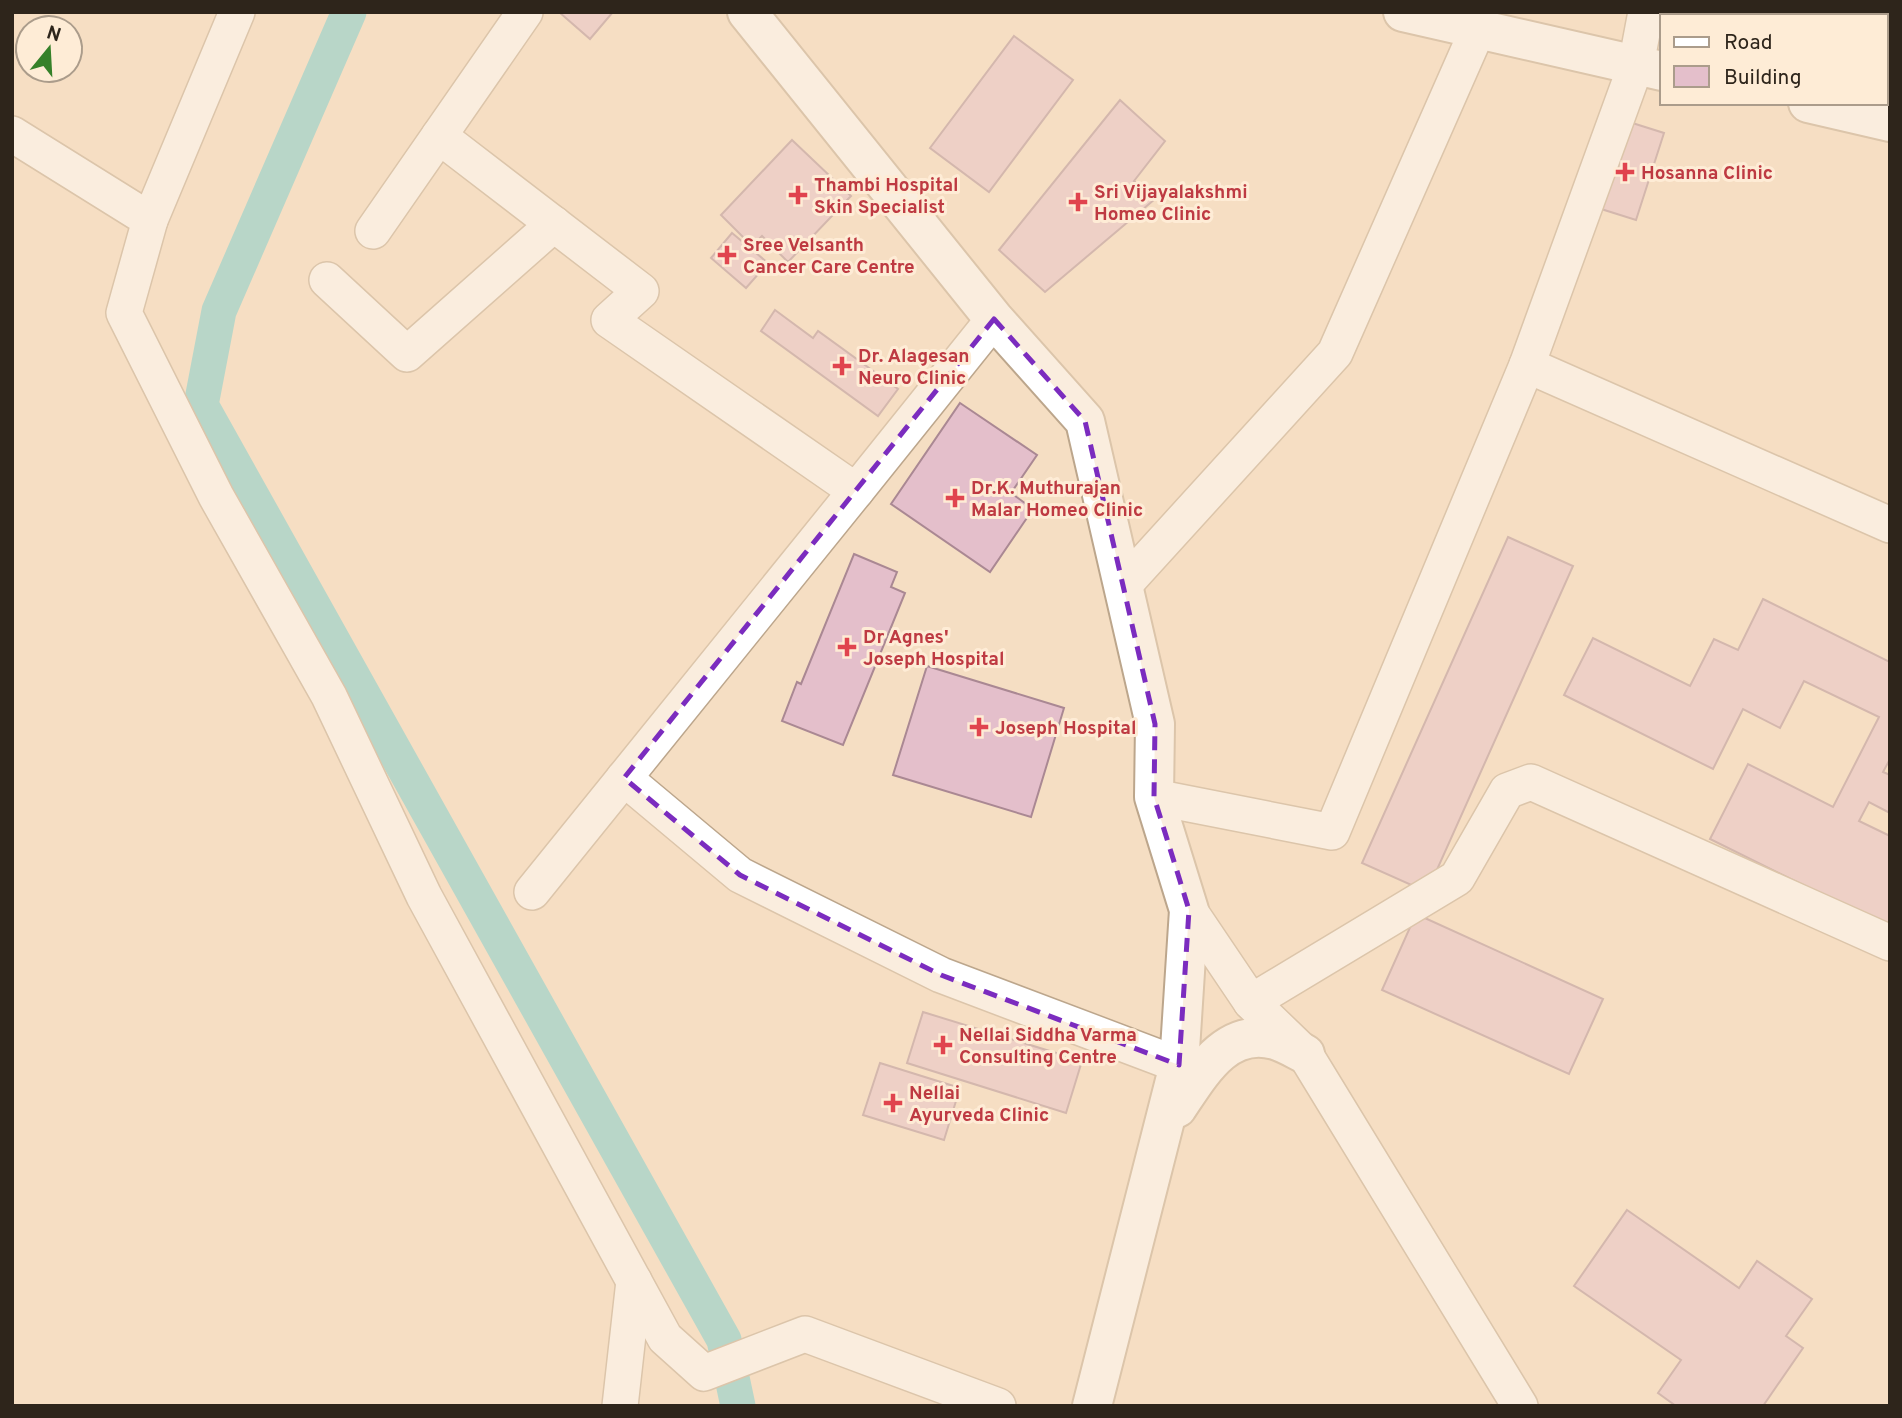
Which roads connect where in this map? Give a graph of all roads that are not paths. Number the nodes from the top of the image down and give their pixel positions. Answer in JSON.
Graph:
{"nodes":[{"id":1,"x":237,"y":12,"type":"edge"},
{"id":2,"x":525,"y":12,"type":"edge"},
{"id":3,"x":747,"y":12,"type":"edge"},
{"id":4,"x":1403,"y":12,"type":"edge"},
{"id":5,"x":1646,"y":12,"type":"edge"},
{"id":6,"x":1478,"y":29,"type":"junction"},
{"id":7,"x":1649,"y":68,"type":"edge"},
{"id":8,"x":1817,"y":105,"type":"edge"},
{"id":9,"x":1890,"y":122,"type":"edge"},
{"id":10,"x":12,"y":134,"type":"edge"},
{"id":11,"x":439,"y":136,"type":"junction"},
{"id":12,"x":150,"y":220,"type":"junction"},
{"id":13,"x":554,"y":224,"type":"junction"},
{"id":14,"x":373,"y":231,"type":"dead end"},
{"id":15,"x":327,"y":280,"type":"dead end"},
{"id":16,"x":994,"y":319,"type":"junction"},
{"id":17,"x":1527,"y":365,"type":"junction"},
{"id":18,"x":856,"y":491,"type":"junction"},
{"id":19,"x":1890,"y":525,"type":"edge"},
{"id":20,"x":1123,"y":586,"type":"junction"},
{"id":21,"x":624,"y":778,"type":"junction"},
{"id":22,"x":1154,"y":797,"type":"junction"},
{"id":23,"x":532,"y":892,"type":"dead end"},
{"id":24,"x":1189,"y":910,"type":"junction"},
{"id":25,"x":1890,"y":943,"type":"edge"},
{"id":26,"x":1251,"y":1002,"type":"junction"},
{"id":27,"x":1305,"y":1054,"type":"junction"},
{"id":28,"x":1179,"y":1065,"type":"junction"},
{"id":29,"x":1163,"y":1127,"type":"junction"},
{"id":30,"x":634,"y":1281,"type":"junction"},
{"id":31,"x":620,"y":1406,"type":"edge"},
{"id":32,"x":998,"y":1406,"type":"edge"},
{"id":33,"x":1092,"y":1406,"type":"edge"},
{"id":34,"x":1520,"y":1406,"type":"edge"}],
"edges":[{"from":1,"to":12,"type":"street"},
{"from":2,"to":11,"type":"street"},
{"from":3,"to":16,"type":"main road"},
{"from":4,"to":6,"type":"main road"},
{"from":5,"to":7,"type":"street"},
{"from":6,"to":7,"type":"main road"},
{"from":6,"to":20,"type":"street"},
{"from":7,"to":17,"type":"street"},
{"from":8,"to":9,"type":"main road"},
{"from":10,"to":12,"type":"street"},
{"from":11,"to":13,"type":"street"},
{"from":11,"to":14,"type":"street"},
{"from":12,"to":30,"type":"street"},
{"from":13,"to":15,"type":"street"},
{"from":13,"to":18,"type":"street"},
{"from":16,"to":18,"type":"street"},
{"from":16,"to":20,"type":"main road"},
{"from":17,"to":19,"type":"street"},
{"from":17,"to":22,"type":"street"},
{"from":18,"to":21,"type":"street"},
{"from":20,"to":22,"type":"main road"},
{"from":21,"to":23,"type":"street"},
{"from":21,"to":28,"type":"street"},
{"from":22,"to":24,"type":"main road"},
{"from":24,"to":26,"type":"street"},
{"from":24,"to":28,"type":"main road"},
{"from":25,"to":26,"type":"street"},
{"from":26,"to":27,"type":"street"},
{"from":27,"to":29,"type":"main road"},
{"from":27,"to":34,"type":"street"},
{"from":28,"to":29,"type":"main road"},
{"from":29,"to":33,"type":"main road"},
{"from":30,"to":31,"type":"street"},
{"from":30,"to":32,"type":"street"}]}
